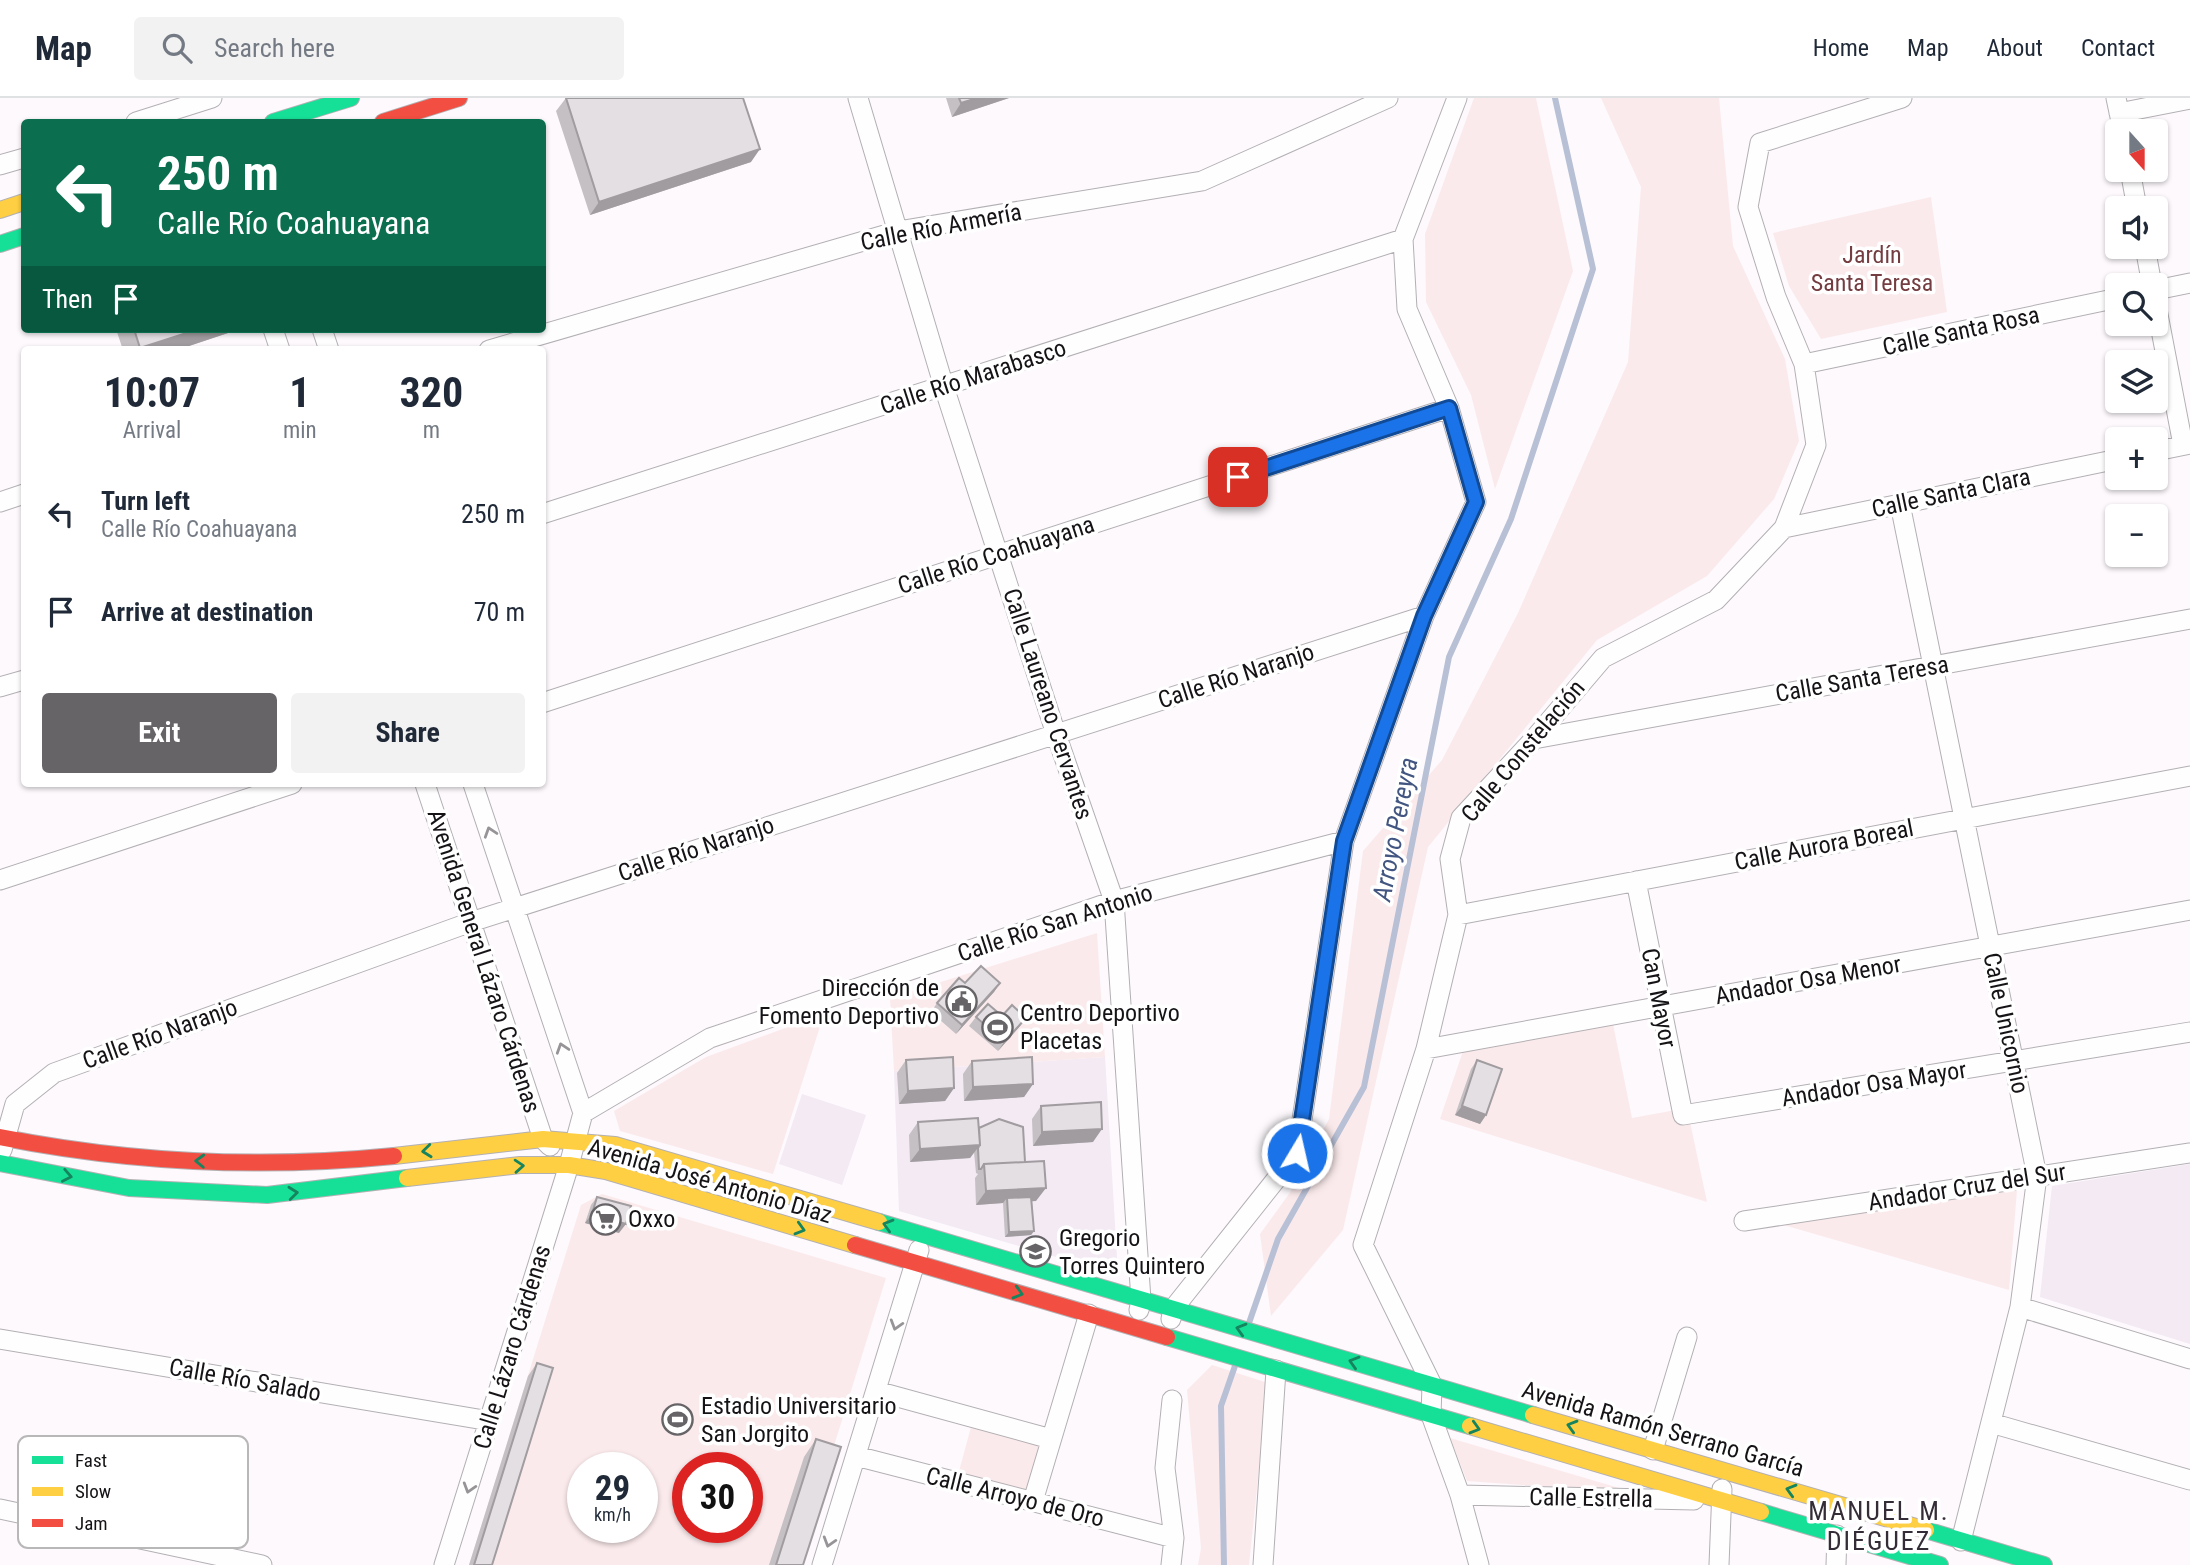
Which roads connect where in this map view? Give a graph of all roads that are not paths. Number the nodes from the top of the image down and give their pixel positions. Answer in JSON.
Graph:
{"nodes":[{"id":1,"x":212,"y":98,"type":"edge"},
{"id":2,"x":351,"y":98,"type":"edge"},
{"id":3,"x":460,"y":98,"type":"edge"},
{"id":4,"x":858,"y":98,"type":"edge"},
{"id":5,"x":1388,"y":98,"type":"edge"},
{"id":6,"x":1457,"y":98,"type":"edge"},
{"id":7,"x":1902,"y":98,"type":"edge"},
{"id":8,"x":2190,"y":99,"type":"edge"},
{"id":9,"x":329,"y":109,"type":"edge"},
{"id":10,"x":2119,"y":114,"type":"edge"},
{"id":11,"x":154,"y":119,"type":"edge"},
{"id":12,"x":286,"y":119,"type":"edge"},
{"id":13,"x":393,"y":119,"type":"edge"},
{"id":14,"x":21,"y":159,"type":"edge"},
{"id":15,"x":0,"y":166,"type":"edge"},
{"id":16,"x":21,"y":203,"type":"edge"},
{"id":17,"x":0,"y":210,"type":"edge"},
{"id":18,"x":898,"y":231,"type":"junction"},
{"id":19,"x":21,"y":237,"type":"edge"},
{"id":20,"x":1403,"y":239,"type":"junction"},
{"id":21,"x":0,"y":244,"type":"edge"},
{"id":22,"x":2190,"y":283,"type":"edge"},
{"id":23,"x":2168,"y":288,"type":"edge"},
{"id":24,"x":2105,"y":301,"type":"edge"},
{"id":25,"x":2163,"y":336,"type":"edge"},
{"id":26,"x":503,"y":346,"type":"edge"},
{"id":27,"x":1804,"y":363,"type":"junction"},
{"id":28,"x":944,"y":387,"type":"junction"},
{"id":29,"x":1449,"y":408,"type":"junction"},
{"id":30,"x":2187,"y":444,"type":"edge"},
{"id":31,"x":2168,"y":448,"type":"edge"},
{"id":32,"x":2105,"y":462,"type":"edge"},
{"id":33,"x":21,"y":495,"type":"edge"},
{"id":34,"x":0,"y":502,"type":"edge"},
{"id":35,"x":1900,"y":504,"type":"junction"},
{"id":36,"x":546,"y":513,"type":"edge"},
{"id":37,"x":1784,"y":528,"type":"junction"},
{"id":38,"x":999,"y":554,"type":"junction"},
{"id":39,"x":1424,"y":616,"type":"junction"},
{"id":40,"x":2190,"y":619,"type":"edge"},
{"id":41,"x":1933,"y":666,"type":"junction"},
{"id":42,"x":21,"y":681,"type":"edge"},
{"id":43,"x":0,"y":687,"type":"edge"},
{"id":44,"x":546,"y":702,"type":"edge"},
{"id":45,"x":1056,"y":734,"type":"junction"},
{"id":46,"x":1534,"y":739,"type":"junction"},
{"id":47,"x":2190,"y":776,"type":"edge"},
{"id":48,"x":283,"y":787,"type":"edge"},
{"id":49,"x":426,"y":787,"type":"edge"},
{"id":50,"x":475,"y":787,"type":"edge"},
{"id":51,"x":1965,"y":818,"type":"junction"},
{"id":52,"x":1344,"y":841,"type":"junction"},
{"id":53,"x":0,"y":880,"type":"edge"},
{"id":54,"x":1636,"y":881,"type":"junction"},
{"id":55,"x":1114,"y":901,"type":"junction"},
{"id":56,"x":515,"y":908,"type":"junction"},
{"id":57,"x":2190,"y":910,"type":"edge"},
{"id":58,"x":1458,"y":915,"type":"junction"},
{"id":59,"x":471,"y":922,"type":"junction"},
{"id":60,"x":1990,"y":946,"type":"junction"},
{"id":61,"x":1661,"y":1006,"type":"junction"},
{"id":62,"x":2190,"y":1032,"type":"edge"},
{"id":63,"x":1426,"y":1049,"type":"junction"},
{"id":64,"x":2014,"y":1061,"type":"junction"},
{"id":65,"x":583,"y":1113,"type":"junction"},
{"id":66,"x":1683,"y":1115,"type":"joint"},
{"id":67,"x":2,"y":1132,"type":"edge"},
{"id":68,"x":543,"y":1139,"type":"junction"},
{"id":69,"x":576,"y":1140,"type":"junction"},
{"id":70,"x":2190,"y":1153,"type":"edge"},
{"id":71,"x":0,"y":1158,"type":"edge"},
{"id":72,"x":0,"y":1163,"type":"edge"},
{"id":73,"x":569,"y":1165,"type":"junction"},
{"id":74,"x":2037,"y":1176,"type":"junction"},
{"id":75,"x":1744,"y":1221,"type":"dead end"},
{"id":76,"x":924,"y":1236,"type":"junction"},
{"id":77,"x":916,"y":1263,"type":"junction"},
{"id":78,"x":1141,"y":1300,"type":"junction"},
{"id":79,"x":2020,"y":1307,"type":"junction"},
{"id":80,"x":1173,"y":1309,"type":"junction"},
{"id":81,"x":1089,"y":1314,"type":"junction"},
{"id":82,"x":1134,"y":1327,"type":"junction"},
{"id":83,"x":1686,"y":1336,"type":"dead end"},
{"id":84,"x":1166,"y":1337,"type":"junction"},
{"id":85,"x":1270,"y":1337,"type":"joint"},
{"id":86,"x":0,"y":1339,"type":"edge"},
{"id":87,"x":2190,"y":1360,"type":"edge"},
{"id":88,"x":1272,"y":1368,"type":"junction"},
{"id":89,"x":1432,"y":1385,"type":"junction"},
{"id":90,"x":876,"y":1391,"type":"junction"},
{"id":91,"x":1172,"y":1399,"type":"dead end"},
{"id":92,"x":1431,"y":1415,"type":"junction"},
{"id":93,"x":489,"y":1421,"type":"junction"},
{"id":94,"x":1991,"y":1423,"type":"junction"},
{"id":95,"x":1051,"y":1439,"type":"junction"},
{"id":96,"x":1653,"y":1450,"type":"junction"},
{"id":97,"x":856,"y":1456,"type":"junction"},
{"id":98,"x":1723,"y":1471,"type":"junction"},
{"id":99,"x":2190,"y":1480,"type":"edge"},
{"id":100,"x":1460,"y":1495,"type":"junction"},
{"id":101,"x":1032,"y":1501,"type":"junction"},
{"id":102,"x":1722,"y":1501,"type":"junction"},
{"id":103,"x":0,"y":1509,"type":"edge"},
{"id":104,"x":18,"y":1513,"type":"edge"},
{"id":105,"x":1836,"y":1535,"type":"junction"},
{"id":106,"x":1174,"y":1538,"type":"junction"},
{"id":107,"x":1961,"y":1541,"type":"junction"},
{"id":108,"x":182,"y":1548,"type":"edge"},
{"id":109,"x":262,"y":1565,"type":"edge"},
{"id":110,"x":444,"y":1565,"type":"edge"},
{"id":111,"x":822,"y":1565,"type":"edge"},
{"id":112,"x":1171,"y":1565,"type":"edge"},
{"id":113,"x":1263,"y":1565,"type":"edge"},
{"id":114,"x":1479,"y":1565,"type":"edge"},
{"id":115,"x":1719,"y":1565,"type":"edge"},
{"id":116,"x":1836,"y":1565,"type":"edge"},
{"id":117,"x":1940,"y":1565,"type":"edge"},
{"id":118,"x":2044,"y":1565,"type":"edge"}],
"edges":[{"from":1,"to":11,"type":"street"},
{"from":2,"to":9,"type":"street"},
{"from":3,"to":13,"type":"street"},
{"from":4,"to":18,"type":"street","name":"Calle Laureano Cervantes"},
{"from":5,"to":18,"type":"street","name":"Calle Río Armería"},
{"from":6,"to":20,"type":"street"},
{"from":7,"to":27,"type":"street","name":"Calle Constelación"},
{"from":8,"to":10,"type":"street"},
{"from":9,"to":12,"type":"street"},
{"from":14,"to":15,"type":"street"},
{"from":16,"to":17,"type":"street"},
{"from":18,"to":26,"type":"street","name":"Calle Río Armería"},
{"from":18,"to":28,"type":"street","name":"Calle Laureano Cervantes"},
{"from":19,"to":21,"type":"street"},
{"from":20,"to":28,"type":"street","name":"Calle Río Marabasco"},
{"from":20,"to":29,"type":"street"},
{"from":22,"to":23,"type":"street"},
{"from":24,"to":27,"type":"street","name":"Calle Santa Rosa"},
{"from":25,"to":30,"type":"street"},
{"from":27,"to":37,"type":"street","name":"Calle Constelación"},
{"from":28,"to":36,"type":"street","name":"Calle Río Marabasco"},
{"from":28,"to":38,"type":"street","name":"Calle Laureano Cervantes"},
{"from":29,"to":38,"type":"street","name":"Calle Río Coahuayana"},
{"from":29,"to":39,"type":"street"},
{"from":30,"to":31,"type":"street"},
{"from":32,"to":35,"type":"street","name":"Calle Santa Clara"},
{"from":33,"to":34,"type":"street"},
{"from":35,"to":37,"type":"street","name":"Calle Santa Clara"},
{"from":35,"to":41,"type":"street","name":"Calle Unicornio"},
{"from":37,"to":46,"type":"street","name":"Calle Constelación"},
{"from":38,"to":44,"type":"street","name":"Calle Río Coahuayana"},
{"from":38,"to":45,"type":"street","name":"Calle Laureano Cervantes"},
{"from":39,"to":45,"type":"street","name":"Calle Río Naranjo"},
{"from":39,"to":52,"type":"street"},
{"from":40,"to":41,"type":"street","name":"Calle Santa Teresa"},
{"from":41,"to":46,"type":"street","name":"Calle Santa Teresa"},
{"from":41,"to":51,"type":"street","name":"Calle Unicornio"},
{"from":42,"to":43,"type":"street"},
{"from":45,"to":55,"type":"street","name":"Calle Laureano Cervantes"},
{"from":45,"to":56,"type":"street","name":"Calle Río Naranjo"},
{"from":46,"to":58,"type":"street","name":"Calle Constelación"},
{"from":47,"to":51,"type":"street","name":"Calle Aurora Boreal"},
{"from":48,"to":53,"type":"street"},
{"from":49,"to":59,"type":"street","name":"Avenida General Lázaro Cárdenas"},
{"from":56,"to":50,"type":"street","name":"Avenida General Lázaro Cárdenas","one_way":true},
{"from":51,"to":54,"type":"street","name":"Calle Aurora Boreal"},
{"from":51,"to":60,"type":"street","name":"Calle Unicornio"},
{"from":52,"to":55,"type":"street","name":"Calle Río San Antonio"},
{"from":52,"to":80,"type":"street"},
{"from":54,"to":58,"type":"street","name":"Calle Aurora Boreal"},
{"from":54,"to":61,"type":"street","name":"Can Mayor"},
{"from":55,"to":65,"type":"street","name":"Calle Río San Antonio"},
{"from":55,"to":78,"type":"street","name":"Calle Laureano Cervantes"},
{"from":56,"to":59,"type":"street","name":"Calle Río Naranjo"},
{"from":65,"to":56,"type":"street","name":"Avenida General Lázaro Cárdenas","one_way":true},
{"from":57,"to":60,"type":"street","name":"Andador Osa Menor"},
{"from":58,"to":63,"type":"street","name":"Calle Constelación"},
{"from":59,"to":67,"type":"street","name":"Calle Río Naranjo"},
{"from":59,"to":68,"type":"street","name":"Avenida General Lázaro Cárdenas"},
{"from":60,"to":61,"type":"street","name":"Andador Osa Menor"},
{"from":60,"to":64,"type":"street","name":"Calle Unicornio"},
{"from":61,"to":63,"type":"street","name":"Andador Osa Menor"},
{"from":61,"to":66,"type":"street","name":"Can Mayor"},
{"from":62,"to":64,"type":"street","name":"Andador Osa Mayor"},
{"from":63,"to":89,"type":"street","name":"Calle Constelación"},
{"from":64,"to":66,"type":"street","name":"Andador Osa Mayor"},
{"from":64,"to":74,"type":"street","name":"Calle Unicornio"},
{"from":65,"to":69,"type":"street"},
{"from":68,"to":67,"type":"street","name":"Avenida José Antonio Díaz","one_way":true},
{"from":67,"to":71,"type":"street","name":"Calle Río Naranjo"},
{"from":68,"to":69,"type":"street","name":"Avenida José Antonio Díaz"},
{"from":68,"to":73,"type":"street"},
{"from":69,"to":73,"type":"street"},
{"from":76,"to":69,"type":"street","name":"Avenida José Antonio Díaz","one_way":true},
{"from":70,"to":74,"type":"street","name":"Andador Cruz del Sur"},
{"from":72,"to":73,"type":"street","name":"Avenida José Antonio Díaz","one_way":true},
{"from":73,"to":77,"type":"street","name":"Avenida José Antonio Díaz","one_way":true},
{"from":73,"to":93,"type":"street","name":"Calle Lázaro Cárdenas"},
{"from":74,"to":75,"type":"street","name":"Andador Cruz del Sur"},
{"from":74,"to":79,"type":"street","name":"Calle Unicornio"},
{"from":76,"to":77,"type":"street"},
{"from":76,"to":78,"type":"street","name":"Avenida José Antonio Díaz"},
{"from":77,"to":81,"type":"street","name":"Avenida José Antonio Díaz","one_way":true},
{"from":77,"to":90,"type":"street","one_way":true},
{"from":78,"to":80,"type":"street","name":"Avenida José Antonio Díaz"},
{"from":78,"to":82,"type":"street","name":"Calle Laureano Cervantes"},
{"from":79,"to":87,"type":"street"},
{"from":79,"to":94,"type":"street","name":"Calle Unicornio"},
{"from":80,"to":84,"type":"street"},
{"from":85,"to":80,"type":"street","name":"Avenida José Antonio Díaz","one_way":true},
{"from":81,"to":82,"type":"street","name":"Avenida José Antonio Díaz"},
{"from":81,"to":95,"type":"street"},
{"from":82,"to":84,"type":"street","name":"Avenida José Antonio Díaz"},
{"from":83,"to":96,"type":"street"},
{"from":84,"to":88,"type":"street","name":"Avenida José Antonio Díaz"},
{"from":89,"to":85,"type":"street","name":"Avenida Ramón Serrano García","one_way":true},
{"from":86,"to":93,"type":"street","name":"Calle Río Salado"},
{"from":88,"to":92,"type":"street"},
{"from":88,"to":113,"type":"street"},
{"from":89,"to":92,"type":"street","name":"Calle Constelación"},
{"from":96,"to":89,"type":"street","name":"Avenida Ramón Serrano García","one_way":true},
{"from":90,"to":95,"type":"street"},
{"from":90,"to":97,"type":"street"},
{"from":91,"to":106,"type":"street"},
{"from":92,"to":100,"type":"street","name":"Calle Constelación"},
{"from":92,"to":102,"type":"street","one_way":true},
{"from":93,"to":110,"type":"street","name":"Calle Lázaro Cárdenas","one_way":true},
{"from":94,"to":99,"type":"street"},
{"from":94,"to":107,"type":"street","name":"Calle Unicornio"},
{"from":95,"to":101,"type":"street"},
{"from":96,"to":98,"type":"street","name":"Avenida Ramón Serrano García"},
{"from":97,"to":101,"type":"street","name":"Calle Arroyo de Oro"},
{"from":97,"to":111,"type":"street","one_way":true},
{"from":98,"to":102,"type":"street"},
{"from":107,"to":98,"type":"street","name":"Avenida Ramón Serrano García","one_way":true},
{"from":100,"to":102,"type":"street","name":"Calle Estrella"},
{"from":100,"to":114,"type":"street","name":"Calle Constelación"},
{"from":101,"to":106,"type":"street","name":"Calle Arroyo de Oro"},
{"from":102,"to":105,"type":"street"},
{"from":102,"to":115,"type":"street"},
{"from":103,"to":104,"type":"street"},
{"from":105,"to":116,"type":"street"},
{"from":105,"to":117,"type":"street"},
{"from":106,"to":112,"type":"street"},
{"from":107,"to":118,"type":"street","name":"Avenida Ramón Serrano García"},
{"from":108,"to":109,"type":"street"}]}
